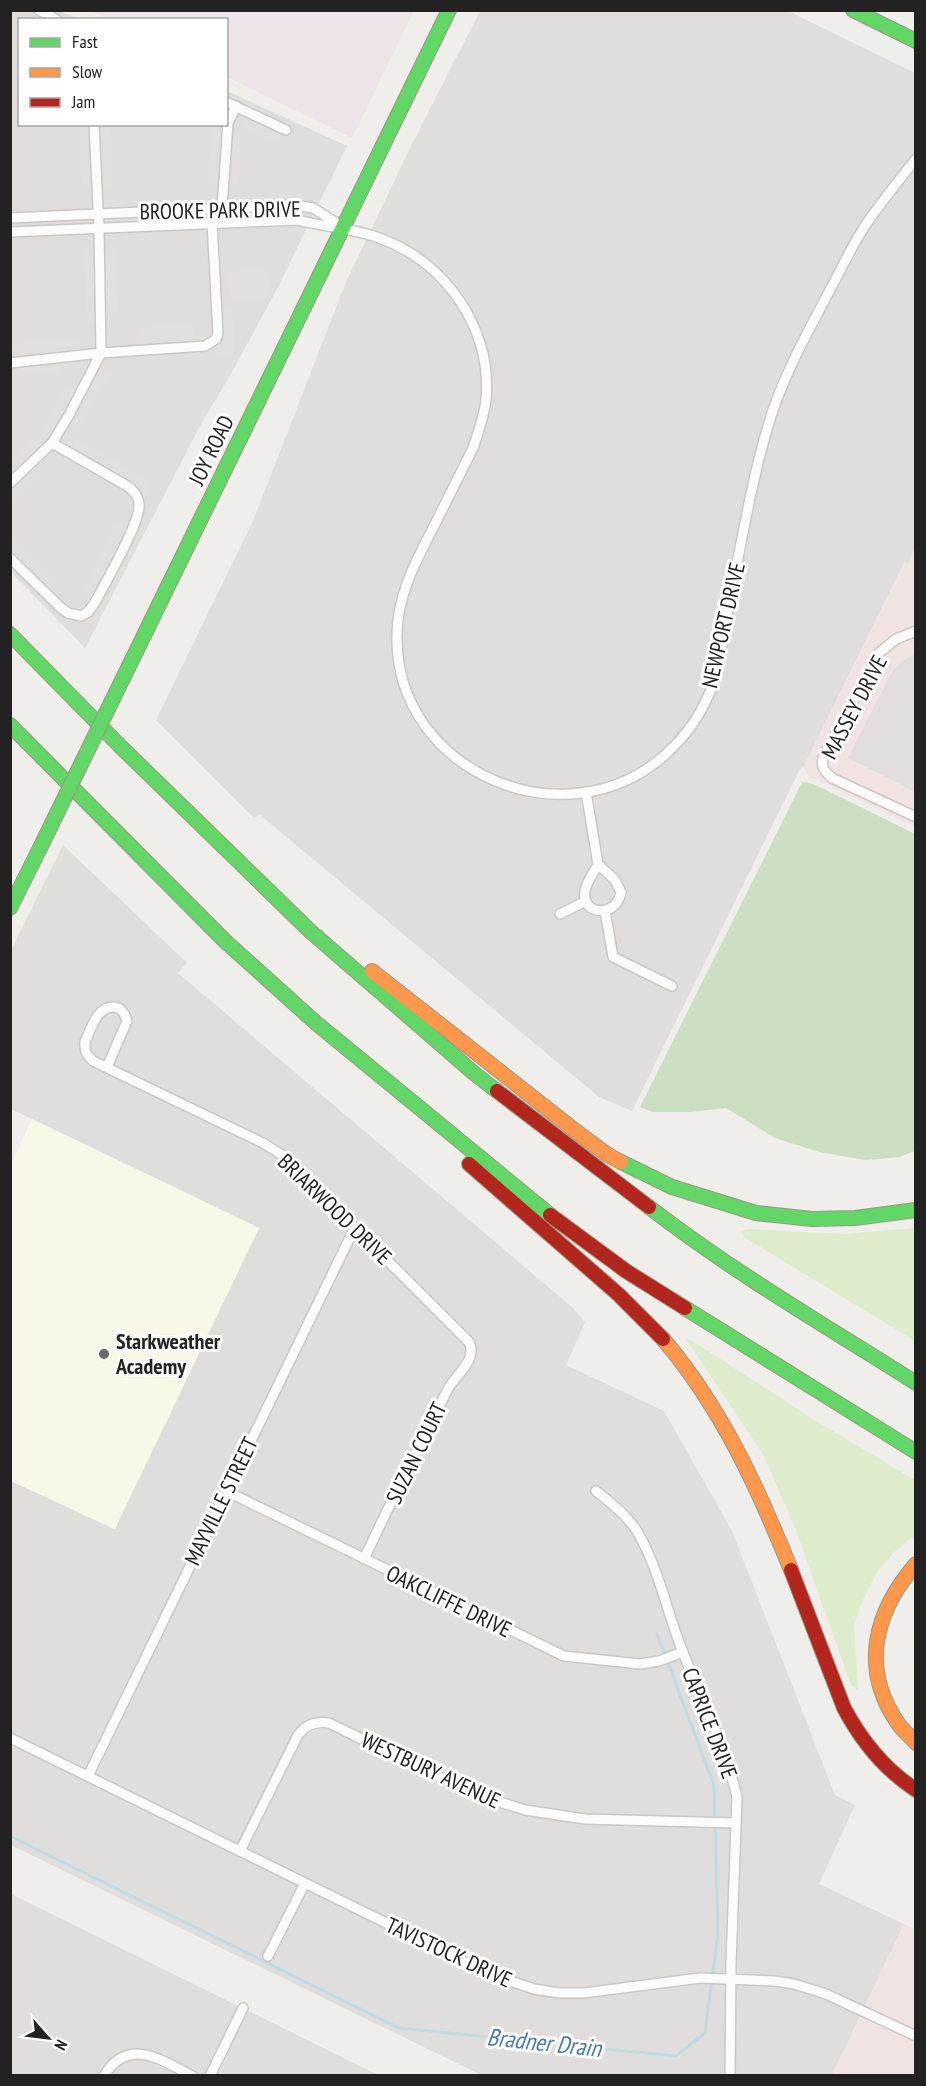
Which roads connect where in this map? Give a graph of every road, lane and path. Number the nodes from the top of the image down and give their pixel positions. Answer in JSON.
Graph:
{"nodes":[{"id":1,"x":39,"y":10,"type":"edge"},
{"id":2,"x":449,"y":10,"type":"edge"},
{"id":3,"x":853,"y":10,"type":"edge"},
{"id":4,"x":53,"y":18,"type":"edge"},
{"id":5,"x":915,"y":41,"type":"edge"},
{"id":6,"x":231,"y":104,"type":"edge"},
{"id":7,"x":228,"y":123,"type":"edge"},
{"id":8,"x":94,"y":126,"type":"edge"},
{"id":9,"x":228,"y":126,"type":"edge"},
{"id":10,"x":286,"y":130,"type":"dead end"},
{"id":11,"x":915,"y":159,"type":"edge"},
{"id":12,"x":222,"y":208,"type":"junction"},
{"id":13,"x":98,"y":213,"type":"junction"},
{"id":14,"x":10,"y":218,"type":"edge"},
{"id":15,"x":212,"y":223,"type":"junction"},
{"id":16,"x":343,"y":227,"type":"junction"},
{"id":17,"x":99,"y":228,"type":"junction"},
{"id":18,"x":10,"y":232,"type":"edge"},
{"id":19,"x":101,"y":353,"type":"junction"},
{"id":20,"x":10,"y":363,"type":"edge"},
{"id":21,"x":52,"y":443,"type":"junction"},
{"id":22,"x":10,"y":483,"type":"edge"},
{"id":23,"x":10,"y":558,"type":"edge"},
{"id":24,"x":915,"y":631,"type":"edge"},
{"id":25,"x":10,"y":634,"type":"edge"},
{"id":26,"x":10,"y":725,"type":"edge"},
{"id":27,"x":586,"y":792,"type":"junction"},
{"id":28,"x":915,"y":818,"type":"edge"},
{"id":29,"x":598,"y":864,"type":"junction"},
{"id":30,"x":586,"y":901,"type":"junction"},
{"id":31,"x":10,"y":908,"type":"edge"},
{"id":32,"x":605,"y":911,"type":"junction"},
{"id":33,"x":560,"y":914,"type":"dead end"},
{"id":34,"x":310,"y":931,"type":"junction"},
{"id":35,"x":672,"y":986,"type":"dead end"},
{"id":36,"x":107,"y":1067,"type":"junction"},
{"id":37,"x":420,"y":1110,"type":"junction"},
{"id":38,"x":915,"y":1210,"type":"edge"},
{"id":39,"x":355,"y":1227,"type":"junction"},
{"id":40,"x":472,"y":1350,"type":"joint"},
{"id":41,"x":915,"y":1383,"type":"edge"},
{"id":42,"x":915,"y":1452,"type":"edge"},
{"id":43,"x":226,"y":1491,"type":"junction"},
{"id":44,"x":597,"y":1491,"type":"dead end"},
{"id":45,"x":364,"y":1559,"type":"junction"},
{"id":46,"x":915,"y":1564,"type":"edge"},
{"id":47,"x":683,"y":1652,"type":"junction"},
{"id":48,"x":10,"y":1738,"type":"edge"},
{"id":49,"x":915,"y":1743,"type":"edge"},
{"id":50,"x":88,"y":1776,"type":"junction"},
{"id":51,"x":915,"y":1790,"type":"edge"},
{"id":52,"x":736,"y":1823,"type":"junction"},
{"id":53,"x":240,"y":1851,"type":"junction"},
{"id":54,"x":305,"y":1883,"type":"junction"},
{"id":55,"x":268,"y":1956,"type":"dead end"},
{"id":56,"x":731,"y":1980,"type":"junction"},
{"id":57,"x":243,"y":2008,"type":"dead end"},
{"id":58,"x":915,"y":2036,"type":"edge"},
{"id":59,"x":104,"y":2076,"type":"edge"},
{"id":60,"x":192,"y":2076,"type":"edge"},
{"id":61,"x":210,"y":2076,"type":"edge"},
{"id":62,"x":730,"y":2076,"type":"edge"}],
"edges":[{"from":1,"to":4,"type":"street"},
{"from":2,"to":16,"type":"main road","name":"JOY ROAD"},
{"from":3,"to":5,"type":"main road"},
{"from":6,"to":7,"type":"street"},
{"from":6,"to":10,"type":"street"},
{"from":8,"to":13,"type":"street"},
{"from":9,"to":12,"type":"street"},
{"from":11,"to":27,"type":"street","name":"NEWPORT DRIVE"},
{"from":12,"to":13,"type":"street","name":"BROOKE PARK DRIVE"},
{"from":12,"to":15,"type":"street"},
{"from":12,"to":16,"type":"street","name":"BROOKE PARK DRIVE"},
{"from":13,"to":14,"type":"street","name":"BROOKE PARK DRIVE"},
{"from":13,"to":17,"type":"street"},
{"from":15,"to":16,"type":"street","name":"BROOKE PARK DRIVE"},
{"from":15,"to":17,"type":"street","name":"BROOKE PARK DRIVE"},
{"from":15,"to":19,"type":"street"},
{"from":16,"to":27,"type":"street","name":"NEWPORT DRIVE"},
{"from":16,"to":31,"type":"main road","name":"JOY ROAD","bridge":true},
{"from":17,"to":18,"type":"street","name":"BROOKE PARK DRIVE"},
{"from":17,"to":19,"type":"street"},
{"from":19,"to":20,"type":"street"},
{"from":19,"to":21,"type":"street"},
{"from":21,"to":22,"type":"street"},
{"from":21,"to":23,"type":"street"},
{"from":24,"to":28,"type":"street","name":"MASSEY DRIVE"},
{"from":25,"to":34,"type":"main road"},
{"from":26,"to":37,"type":"main road"},
{"from":27,"to":29,"type":"street"},
{"from":29,"to":30,"type":"street"},
{"from":29,"to":32,"type":"street"},
{"from":30,"to":32,"type":"street"},
{"from":30,"to":33,"type":"street"},
{"from":32,"to":35,"type":"street"},
{"from":34,"to":38,"type":"main road"},
{"from":34,"to":41,"type":"main road"},
{"from":36,"to":36,"type":"street","name":"BRIARWOOD DRIVE"},
{"from":36,"to":39,"type":"street","name":"BRIARWOOD DRIVE"},
{"from":37,"to":42,"type":"main road"},
{"from":37,"to":51,"type":"main road"},
{"from":39,"to":40,"type":"street","name":"BRIARWOOD DRIVE"},
{"from":39,"to":43,"type":"street","name":"MAYVILLE STREET"},
{"from":40,"to":45,"type":"street","name":"SUZAN COURT"},
{"from":43,"to":45,"type":"street","name":"OAKCLIFFE DRIVE"},
{"from":43,"to":50,"type":"street","name":"MAYVILLE STREET"},
{"from":44,"to":47,"type":"street","name":"CAPRICE DRIVE"},
{"from":45,"to":47,"type":"street","name":"OAKCLIFFE DRIVE"},
{"from":46,"to":49,"type":"main road"},
{"from":47,"to":52,"type":"street","name":"CAPRICE DRIVE"},
{"from":48,"to":50,"type":"street","name":"TAVISTOCK DRIVE"},
{"from":50,"to":53,"type":"street","name":"TAVISTOCK DRIVE"},
{"from":52,"to":53,"type":"street","name":"WESTBURY AVENUE"},
{"from":52,"to":56,"type":"street","name":"CAPRICE DRIVE"},
{"from":53,"to":54,"type":"street","name":"TAVISTOCK DRIVE"},
{"from":54,"to":55,"type":"street"},
{"from":54,"to":56,"type":"street","name":"TAVISTOCK DRIVE"},
{"from":56,"to":58,"type":"street","name":"TAVISTOCK DRIVE"},
{"from":56,"to":62,"type":"street","name":"CAPRICE DRIVE"},
{"from":57,"to":61,"type":"street"},
{"from":59,"to":60,"type":"street"}]}
